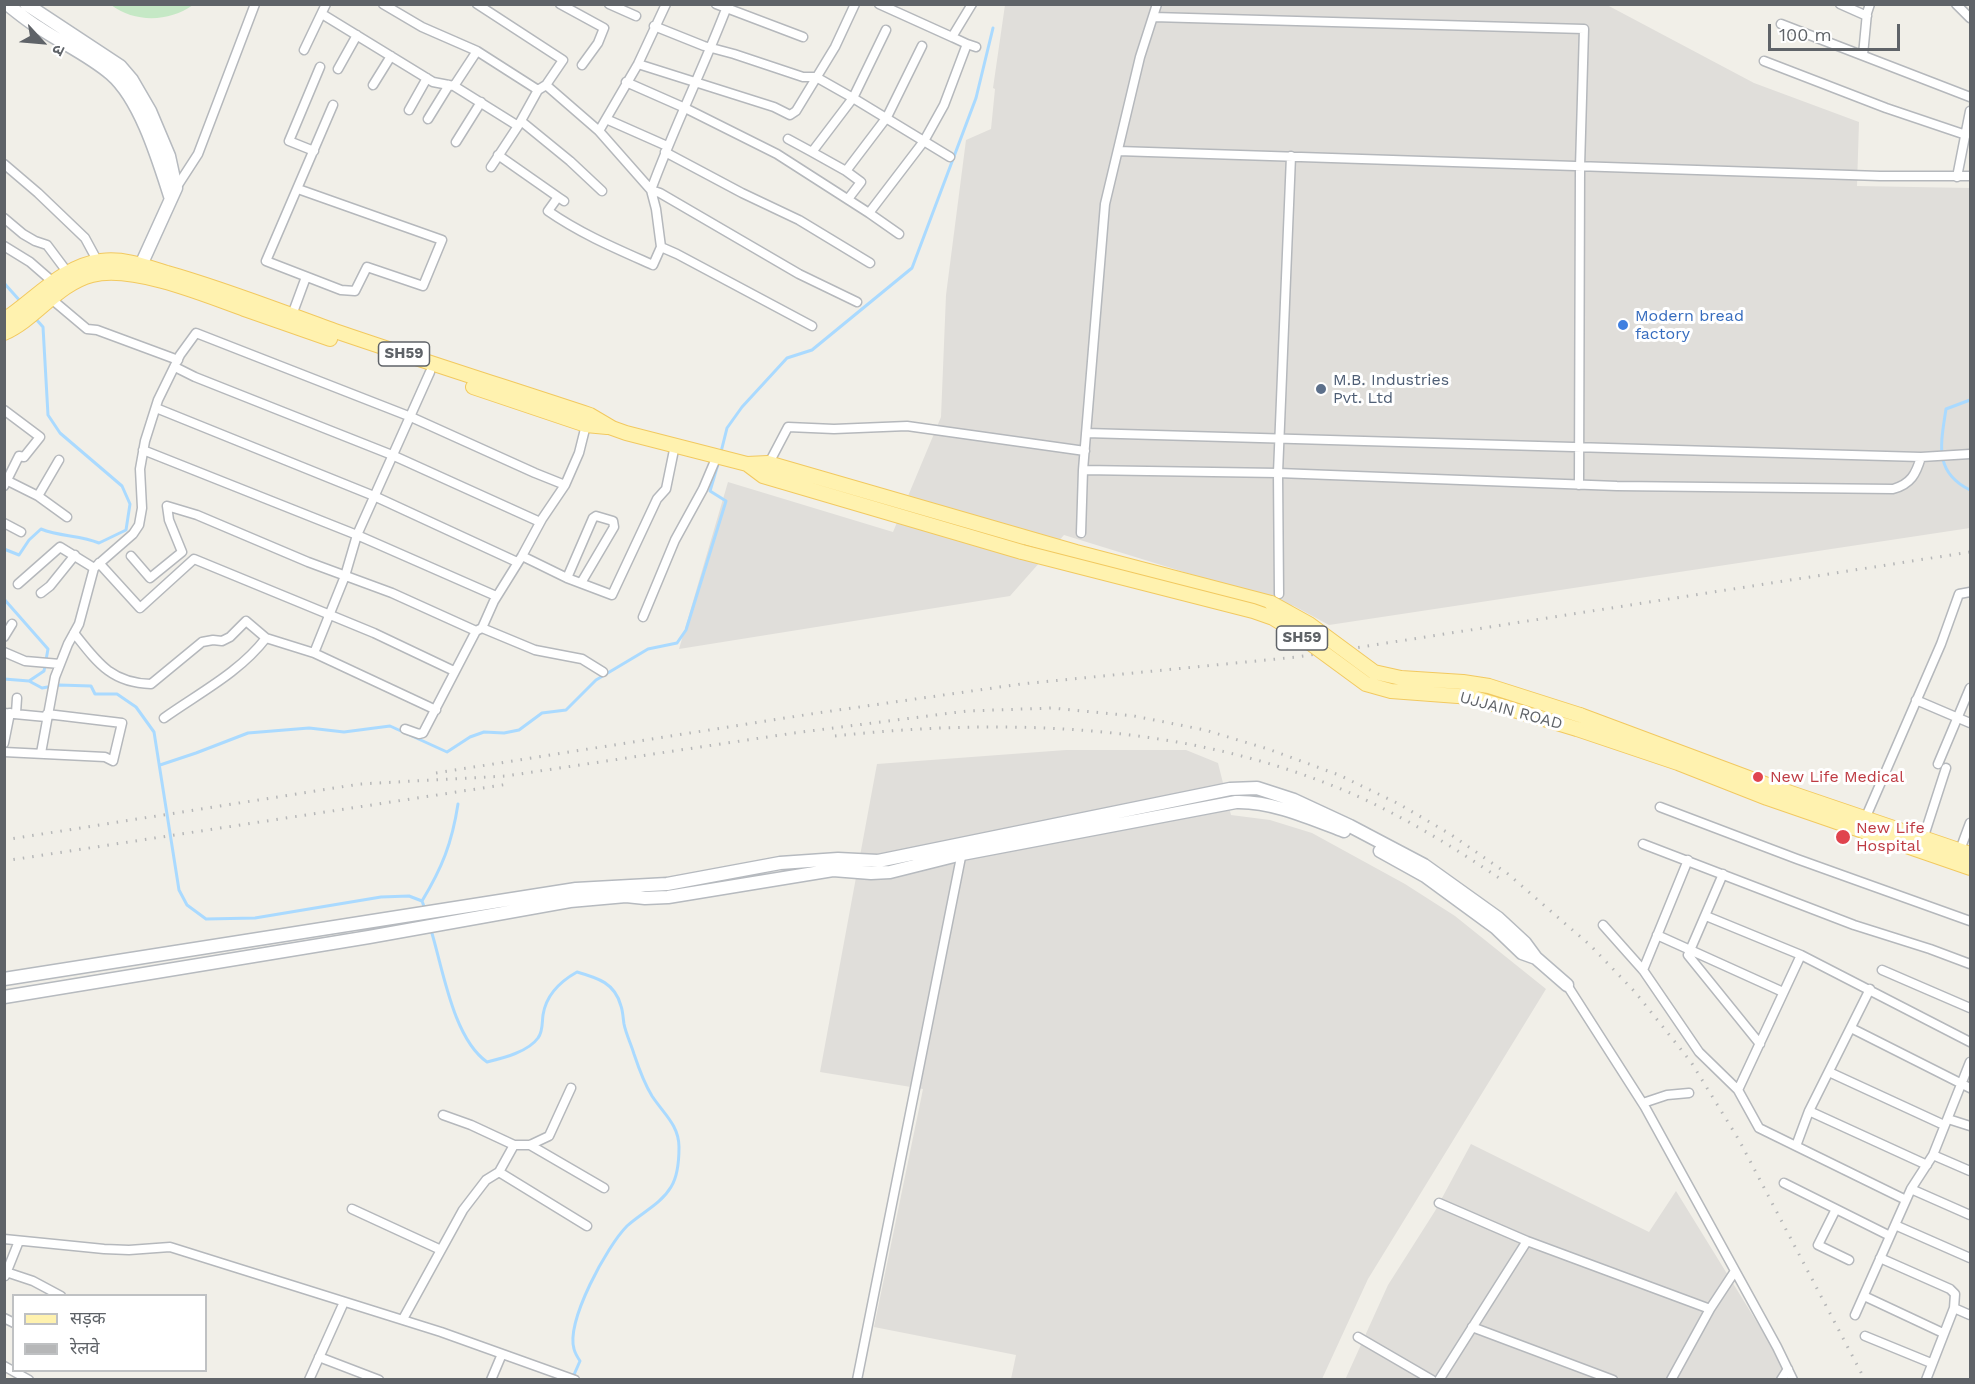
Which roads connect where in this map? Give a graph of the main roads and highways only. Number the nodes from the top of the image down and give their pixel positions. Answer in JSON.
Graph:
{"nodes":[{"id":1,"x":136,"y":270,"type":"junction"},
{"id":2,"x":43,"y":298,"type":"junction"},
{"id":3,"x":7,"y":325,"type":"edge"},
{"id":4,"x":612,"y":428,"type":"junction"},
{"id":5,"x":782,"y":474,"type":"junction"},
{"id":6,"x":1578,"y":722,"type":"junction"},
{"id":7,"x":1732,"y":778,"type":"junction"},
{"id":8,"x":1965,"y":852,"type":"edge"},
{"id":9,"x":1971,"y":868,"type":"edge"}],
"edges":[{"from":1,"to":2,"type":"main road","number":"SH59"},
{"from":1,"to":2,"type":"main road","number":"SH59"},
{"from":1,"to":4,"type":"main road","number":"SH59"},
{"from":1,"to":4,"type":"main road","number":"SH59"},
{"from":2,"to":3,"type":"main road","number":"SH59"},
{"from":4,"to":5,"type":"main road","number":"SH59"},
{"from":5,"to":6,"type":"main road","number":"SH59","bridge":true},
{"from":5,"to":6,"type":"main road","name":"UJJAIN ROAD","number":"SH59","bridge":true},
{"from":6,"to":7,"type":"main road","name":"UJJAIN ROAD","number":"SH59"},
{"from":6,"to":7,"type":"main road","name":"UJJAIN ROAD","number":"SH59"},
{"from":7,"to":8,"type":"main road","name":"UJJAIN ROAD","number":"SH59"},
{"from":7,"to":9,"type":"main road","name":"UJJAIN ROAD","number":"SH59"}]}
